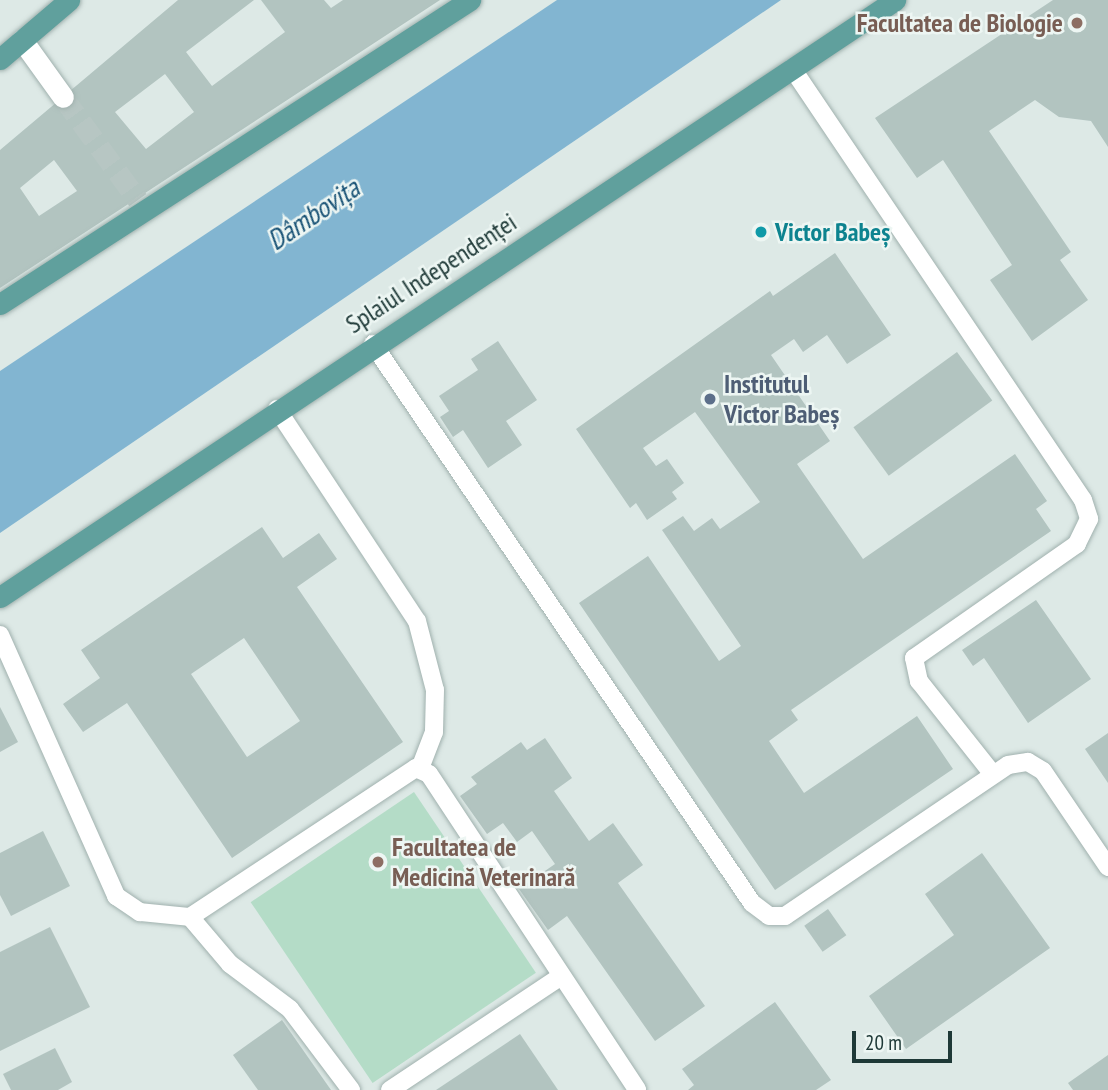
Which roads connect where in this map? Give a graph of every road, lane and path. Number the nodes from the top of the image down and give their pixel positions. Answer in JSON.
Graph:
{"nodes":[{"id":1,"x":69,"y":0,"type":"edge"},
{"id":2,"x":470,"y":0,"type":"edge"},
{"id":3,"x":895,"y":0,"type":"edge"},
{"id":4,"x":22,"y":40,"type":"junction"},
{"id":5,"x":0,"y":59,"type":"edge"},
{"id":6,"x":792,"y":68,"type":"junction"},
{"id":7,"x":63,"y":97,"type":"tunnel mouth"},
{"id":8,"x":0,"y":304,"type":"edge"},
{"id":9,"x":373,"y":344,"type":"junction"},
{"id":10,"x":277,"y":409,"type":"junction"},
{"id":11,"x":0,"y":597,"type":"edge"},
{"id":12,"x":0,"y":635,"type":"edge"},
{"id":13,"x":420,"y":769,"type":"junction"},
{"id":14,"x":991,"y":772,"type":"junction"},
{"id":15,"x":1108,"y":867,"type":"edge"},
{"id":16,"x":190,"y":917,"type":"junction"},
{"id":17,"x":560,"y":977,"type":"junction"},
{"id":18,"x":351,"y":1090,"type":"edge"},
{"id":19,"x":390,"y":1090,"type":"edge"},
{"id":20,"x":637,"y":1090,"type":"edge"}],
"edges":[{"from":1,"to":4,"type":"main road"},
{"from":2,"to":8,"type":"main road"},
{"from":3,"to":6,"type":"main road","name":"Splaiul Independenței"},
{"from":4,"to":5,"type":"main road"},
{"from":4,"to":7,"type":"street"},
{"from":6,"to":9,"type":"main road","name":"Splaiul Independenței"},
{"from":6,"to":14,"type":"lane"},
{"from":9,"to":10,"type":"main road","name":"Splaiul Independenței"},
{"from":9,"to":14,"type":"lane"},
{"from":10,"to":11,"type":"main road","name":"Splaiul Independenței"},
{"from":10,"to":13,"type":"lane"},
{"from":12,"to":16,"type":"lane"},
{"from":13,"to":16,"type":"lane"},
{"from":13,"to":17,"type":"lane"},
{"from":14,"to":15,"type":"lane"},
{"from":16,"to":18,"type":"lane"},
{"from":17,"to":19,"type":"lane"},
{"from":17,"to":20,"type":"lane"}]}
